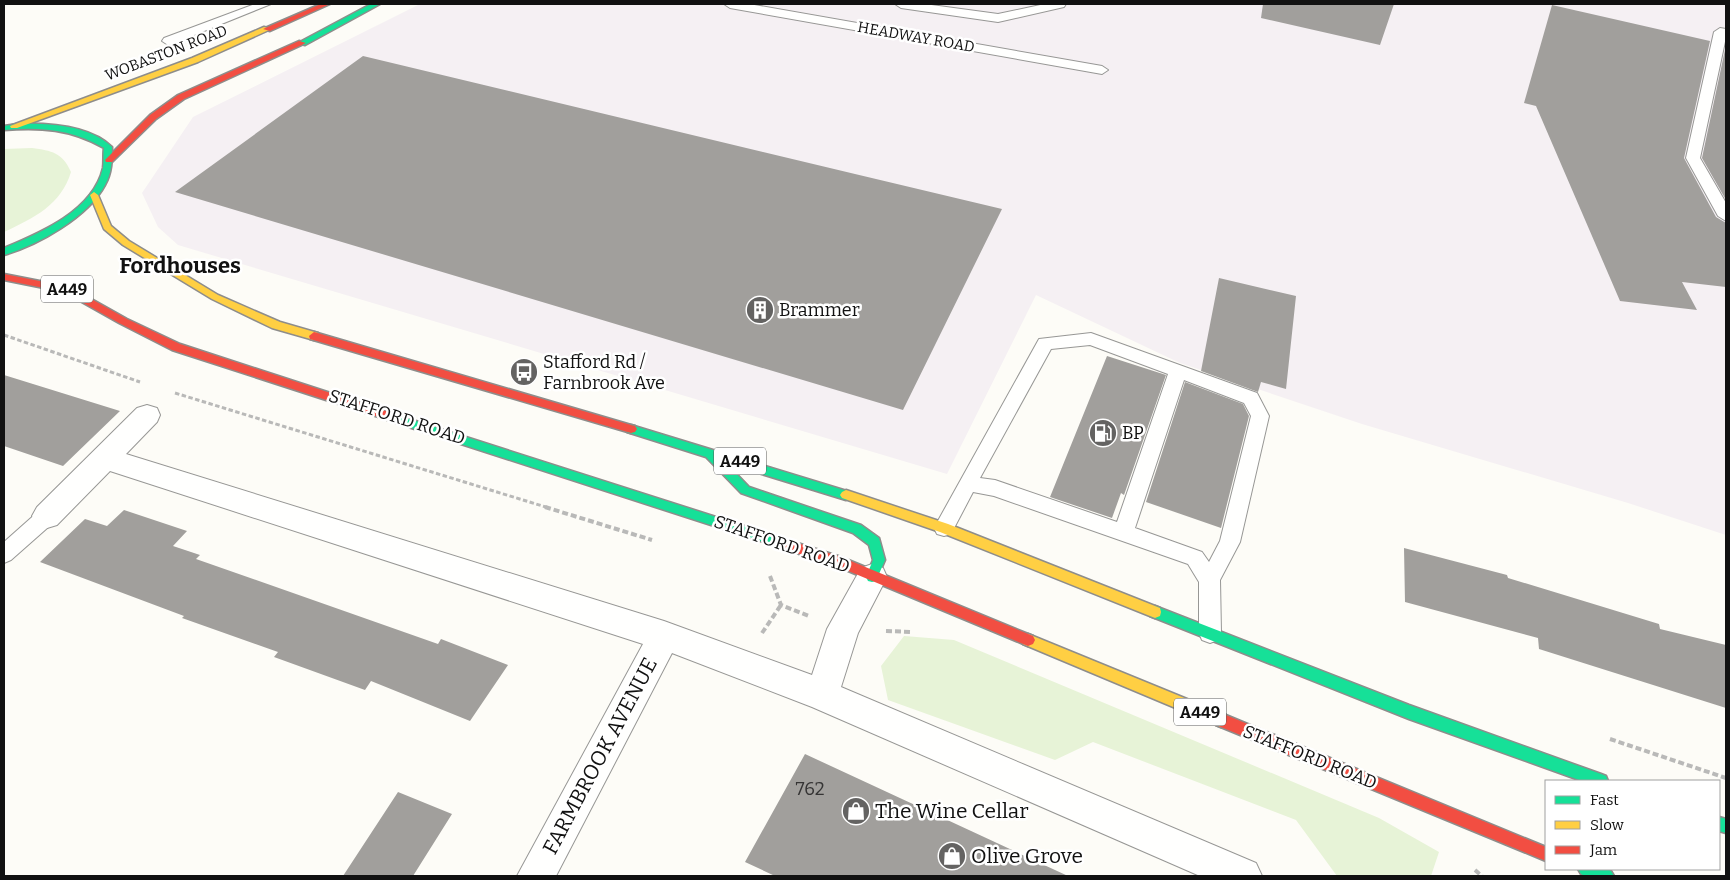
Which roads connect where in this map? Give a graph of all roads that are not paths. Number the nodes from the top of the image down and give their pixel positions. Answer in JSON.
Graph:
{"nodes":[{"id":1,"x":265,"y":4,"type":"edge"},
{"id":2,"x":326,"y":4,"type":"edge"},
{"id":3,"x":376,"y":4,"type":"edge"},
{"id":4,"x":730,"y":4,"type":"edge"},
{"id":5,"x":805,"y":4,"type":"edge"},
{"id":6,"x":901,"y":4,"type":"edge"},
{"id":7,"x":1060,"y":4,"type":"edge"},
{"id":8,"x":798,"y":16,"type":"junction"},
{"id":9,"x":1726,"y":33,"type":"edge"},
{"id":10,"x":168,"y":41,"type":"dead end"},
{"id":11,"x":1102,"y":70,"type":"dead end"},
{"id":12,"x":9,"y":127,"type":"edge"},
{"id":13,"x":109,"y":160,"type":"junction"},
{"id":14,"x":94,"y":195,"type":"junction"},
{"id":15,"x":1726,"y":216,"type":"edge"},
{"id":16,"x":4,"y":252,"type":"edge"},
{"id":17,"x":4,"y":278,"type":"edge"},
{"id":18,"x":1178,"y":371,"type":"junction"},
{"id":19,"x":148,"y":415,"type":"dead end"},
{"id":20,"x":708,"y":451,"type":"junction"},
{"id":21,"x":105,"y":458,"type":"junction"},
{"id":22,"x":964,"y":489,"type":"junction"},
{"id":23,"x":47,"y":516,"type":"joint"},
{"id":24,"x":944,"y":528,"type":"junction"},
{"id":25,"x":1123,"y":533,"type":"junction"},
{"id":26,"x":4,"y":554,"type":"edge"},
{"id":27,"x":872,"y":577,"type":"junction"},
{"id":28,"x":1210,"y":580,"type":"junction"},
{"id":29,"x":1210,"y":633,"type":"junction"},
{"id":30,"x":664,"y":636,"type":"junction"},
{"id":31,"x":822,"y":695,"type":"junction"},
{"id":32,"x":1598,"y":780,"type":"edge"},
{"id":33,"x":1545,"y":854,"type":"edge"},
{"id":34,"x":1589,"y":870,"type":"edge"},
{"id":35,"x":536,"y":876,"type":"edge"},
{"id":36,"x":1243,"y":876,"type":"edge"},
{"id":37,"x":1606,"y":876,"type":"edge"}],
"edges":[{"from":1,"to":10,"type":"lane"},
{"from":2,"to":12,"type":"main road","name":"WOBASTON ROAD"},
{"from":3,"to":13,"type":"main road"},
{"from":4,"to":8,"type":"lane","name":"HEADWAY ROAD"},
{"from":5,"to":8,"type":"lane"},
{"from":6,"to":7,"type":"lane"},
{"from":8,"to":11,"type":"lane","name":"HEADWAY ROAD"},
{"from":9,"to":15,"type":"lane"},
{"from":12,"to":13,"type":"main road"},
{"from":13,"to":14,"type":"main road"},
{"from":14,"to":16,"type":"main road"},
{"from":14,"to":20,"type":"main road","number":"A449"},
{"from":17,"to":27,"type":"main road","name":"STAFFORD ROAD","number":"A449"},
{"from":18,"to":22,"type":"lane"},
{"from":18,"to":25,"type":"lane"},
{"from":18,"to":28,"type":"lane"},
{"from":19,"to":21,"type":"street"},
{"from":20,"to":24,"type":"main road","number":"A449"},
{"from":20,"to":27,"type":"main road"},
{"from":21,"to":23,"type":"street"},
{"from":21,"to":30,"type":"street"},
{"from":22,"to":24,"type":"lane"},
{"from":22,"to":25,"type":"lane"},
{"from":23,"to":26,"type":"lane"},
{"from":24,"to":29,"type":"main road","number":"A449"},
{"from":25,"to":28,"type":"lane"},
{"from":27,"to":31,"type":"street"},
{"from":27,"to":33,"type":"main road","name":"STAFFORD ROAD","number":"A449"},
{"from":28,"to":29,"type":"lane"},
{"from":29,"to":32,"type":"main road","number":"A449"},
{"from":30,"to":31,"type":"street"},
{"from":30,"to":35,"type":"street","name":"FARMBROOK AVENUE"},
{"from":31,"to":36,"type":"street"},
{"from":34,"to":37,"type":"main road"}]}
